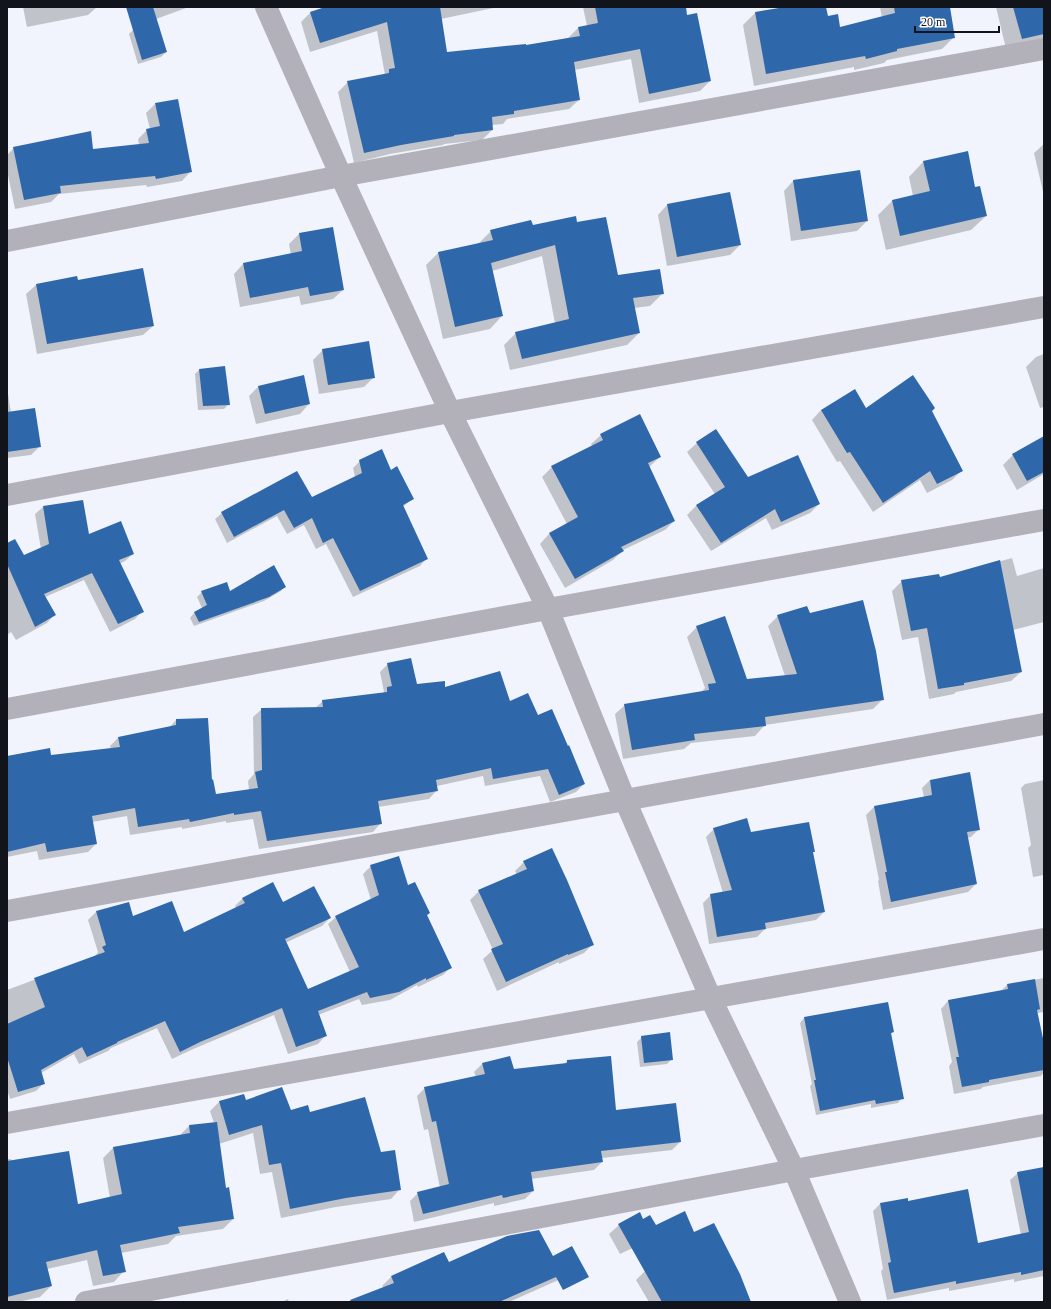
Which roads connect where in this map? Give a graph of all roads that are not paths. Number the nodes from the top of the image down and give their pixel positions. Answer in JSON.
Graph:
{"nodes":[{"id":1,"x":266,"y":7,"type":"edge"},
{"id":2,"x":1044,"y":49,"type":"edge"},
{"id":3,"x":341,"y":176,"type":"junction"},
{"id":4,"x":7,"y":241,"type":"edge"},
{"id":5,"x":1044,"y":307,"type":"edge"},
{"id":6,"x":450,"y":412,"type":"junction"},
{"id":7,"x":7,"y":495,"type":"edge"},
{"id":8,"x":1044,"y":520,"type":"edge"},
{"id":9,"x":548,"y":609,"type":"junction"},
{"id":10,"x":7,"y":709,"type":"edge"},
{"id":11,"x":1044,"y":724,"type":"edge"},
{"id":12,"x":625,"y":800,"type":"junction"},
{"id":13,"x":7,"y":911,"type":"edge"},
{"id":14,"x":1044,"y":939,"type":"edge"},
{"id":15,"x":711,"y":999,"type":"junction"},
{"id":16,"x":7,"y":1123,"type":"edge"},
{"id":17,"x":1044,"y":1124,"type":"edge"},
{"id":18,"x":794,"y":1170,"type":"junction"},
{"id":19,"x":86,"y":1302,"type":"edge"},
{"id":20,"x":850,"y":1302,"type":"edge"}],
"edges":[{"from":1,"to":3,"type":"street"},
{"from":2,"to":3,"type":"street"},
{"from":3,"to":4,"type":"street"},
{"from":3,"to":6,"type":"street"},
{"from":5,"to":6,"type":"street"},
{"from":6,"to":7,"type":"street"},
{"from":6,"to":9,"type":"street"},
{"from":8,"to":9,"type":"street"},
{"from":9,"to":10,"type":"street"},
{"from":9,"to":12,"type":"street"},
{"from":11,"to":12,"type":"street"},
{"from":12,"to":13,"type":"street"},
{"from":12,"to":15,"type":"street"},
{"from":14,"to":15,"type":"street"},
{"from":15,"to":16,"type":"street"},
{"from":15,"to":18,"type":"street"},
{"from":17,"to":18,"type":"street"},
{"from":18,"to":19,"type":"street"},
{"from":18,"to":20,"type":"street"}]}
